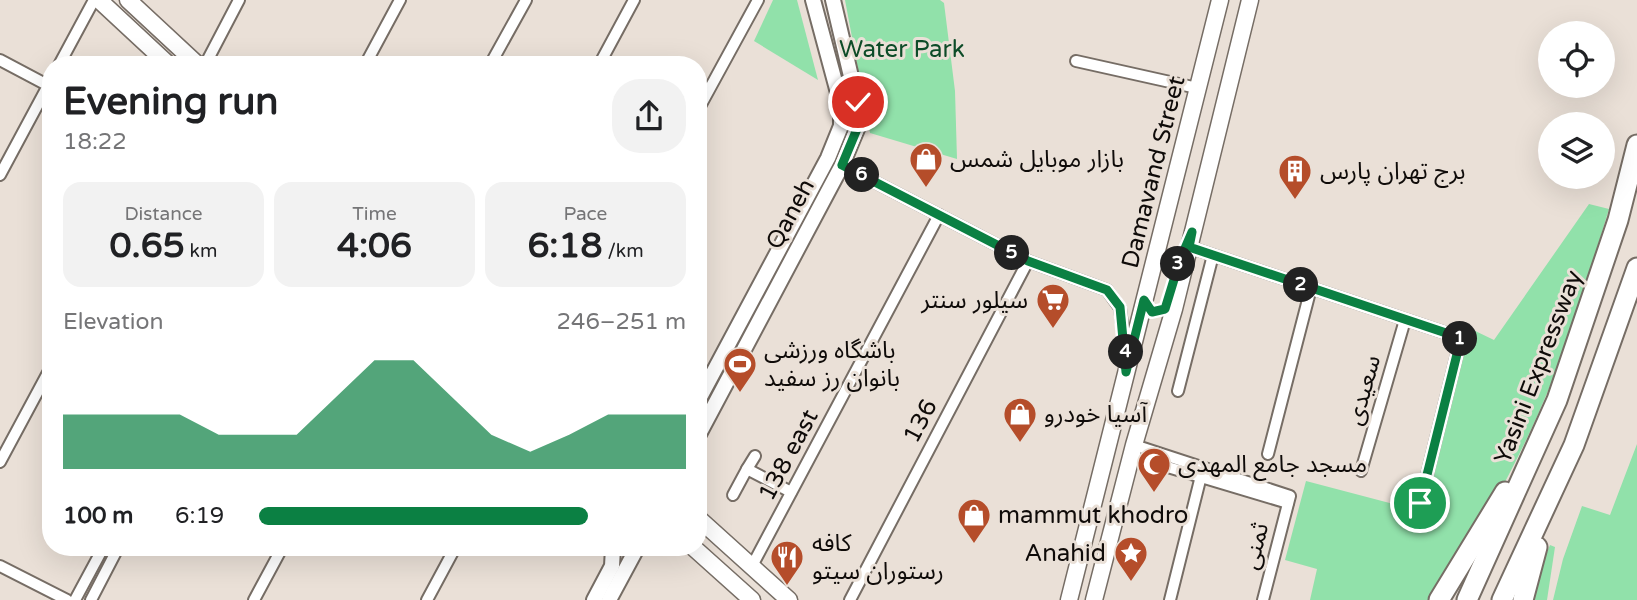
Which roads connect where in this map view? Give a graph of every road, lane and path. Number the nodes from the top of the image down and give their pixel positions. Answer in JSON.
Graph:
{"nodes":[{"id":1,"x":96,"y":0,"type":"edge"},
{"id":2,"x":128,"y":0,"type":"edge"},
{"id":3,"x":239,"y":0,"type":"edge"},
{"id":4,"x":400,"y":0,"type":"edge"},
{"id":5,"x":526,"y":0,"type":"edge"},
{"id":6,"x":634,"y":0,"type":"edge"},
{"id":7,"x":758,"y":0,"type":"edge"},
{"id":8,"x":813,"y":0,"type":"edge"},
{"id":9,"x":833,"y":0,"type":"edge"},
{"id":10,"x":1220,"y":0,"type":"edge"},
{"id":11,"x":1250,"y":0,"type":"edge"},
{"id":12,"x":64,"y":56,"type":"edge"},
{"id":13,"x":159,"y":56,"type":"edge"},
{"id":14,"x":188,"y":56,"type":"edge"},
{"id":15,"x":210,"y":56,"type":"edge"},
{"id":16,"x":370,"y":56,"type":"edge"},
{"id":17,"x":496,"y":56,"type":"edge"},
{"id":18,"x":604,"y":56,"type":"edge"},
{"id":19,"x":0,"y":60,"type":"edge"},
{"id":20,"x":1076,"y":61,"type":"dead end"},
{"id":21,"x":42,"y":80,"type":"edge"},
{"id":22,"x":1197,"y":88,"type":"junction"},
{"id":23,"x":707,"y":94,"type":"edge"},
{"id":24,"x":42,"y":98,"type":"edge"},
{"id":25,"x":1637,"y":145,"type":"edge"},
{"id":26,"x":842,"y":165,"type":"junction"},
{"id":27,"x":0,"y":174,"type":"edge"},
{"id":28,"x":939,"y":215,"type":"junction"},
{"id":29,"x":1191,"y":239,"type":"junction"},
{"id":30,"x":1213,"y":255,"type":"junction"},
{"id":31,"x":1028,"y":261,"type":"junction"},
{"id":32,"x":1637,"y":268,"type":"edge"},
{"id":33,"x":1311,"y":288,"type":"junction"},
{"id":34,"x":1144,"y":300,"type":"junction"},
{"id":35,"x":1405,"y":320,"type":"junction"},
{"id":36,"x":1126,"y":372,"type":"junction"},
{"id":37,"x":42,"y":384,"type":"edge"},
{"id":38,"x":707,"y":384,"type":"edge"},
{"id":39,"x":1178,"y":390,"type":"dead end"},
{"id":40,"x":1557,"y":400,"type":"junction"},
{"id":41,"x":707,"y":419,"type":"edge"},
{"id":42,"x":1132,"y":450,"type":"junction"},
{"id":43,"x":1268,"y":454,"type":"dead end"},
{"id":44,"x":755,"y":456,"type":"dead end"},
{"id":45,"x":0,"y":462,"type":"edge"},
{"id":46,"x":747,"y":469,"type":"junction"},
{"id":47,"x":1362,"y":471,"type":"dead end"},
{"id":48,"x":1202,"y":473,"type":"junction"},
{"id":49,"x":791,"y":492,"type":"junction"},
{"id":50,"x":733,"y":495,"type":"dead end"},
{"id":51,"x":1420,"y":503,"type":"dead end"},
{"id":52,"x":1546,"y":511,"type":"junction"},
{"id":53,"x":707,"y":526,"type":"edge"},
{"id":54,"x":99,"y":556,"type":"edge"},
{"id":55,"x":114,"y":556,"type":"edge"},
{"id":56,"x":278,"y":556,"type":"edge"},
{"id":57,"x":451,"y":556,"type":"edge"},
{"id":58,"x":613,"y":556,"type":"edge"},
{"id":59,"x":632,"y":556,"type":"edge"},
{"id":60,"x":703,"y":556,"type":"edge"},
{"id":61,"x":0,"y":566,"type":"edge"},
{"id":62,"x":752,"y":566,"type":"junction"},
{"id":63,"x":66,"y":600,"type":"edge"},
{"id":64,"x":75,"y":600,"type":"edge"},
{"id":65,"x":91,"y":600,"type":"edge"},
{"id":66,"x":254,"y":600,"type":"edge"},
{"id":67,"x":427,"y":600,"type":"edge"},
{"id":68,"x":594,"y":600,"type":"edge"},
{"id":69,"x":609,"y":600,"type":"edge"},
{"id":70,"x":752,"y":600,"type":"edge"},
{"id":71,"x":789,"y":600,"type":"edge"},
{"id":72,"x":850,"y":600,"type":"edge"},
{"id":73,"x":1069,"y":600,"type":"edge"},
{"id":74,"x":1094,"y":600,"type":"edge"},
{"id":75,"x":1170,"y":600,"type":"edge"},
{"id":76,"x":1263,"y":600,"type":"edge"},
{"id":77,"x":1439,"y":600,"type":"edge"},
{"id":78,"x":1466,"y":600,"type":"edge"},
{"id":79,"x":1503,"y":600,"type":"edge"},
{"id":80,"x":1523,"y":600,"type":"edge"}],
"edges":[{"from":1,"to":12,"type":"street"},
{"from":1,"to":13,"type":"main road"},
{"from":2,"to":14,"type":"main road"},
{"from":3,"to":15,"type":"street"},
{"from":4,"to":16,"type":"street"},
{"from":5,"to":17,"type":"street"},
{"from":6,"to":18,"type":"street"},
{"from":7,"to":23,"type":"street"},
{"from":8,"to":38,"type":"main road","name":"Qaneh"},
{"from":9,"to":26,"type":"main road","name":"Qaneh"},
{"from":10,"to":22,"type":"main road","name":"Damavand Street"},
{"from":11,"to":29,"type":"main road"},
{"from":19,"to":21,"type":"street"},
{"from":20,"to":22,"type":"street"},
{"from":22,"to":34,"type":"main road","name":"Damavand Street"},
{"from":24,"to":27,"type":"street"},
{"from":25,"to":40,"type":"highway","name":"Yasini Expressway"},
{"from":26,"to":28,"type":"street"},
{"from":26,"to":41,"type":"main road","name":"Qaneh"},
{"from":28,"to":31,"type":"street"},
{"from":28,"to":49,"type":"street","name":"138 east"},
{"from":29,"to":30,"type":"street"},
{"from":29,"to":34,"type":"main road"},
{"from":29,"to":42,"type":"main road"},
{"from":30,"to":33,"type":"street"},
{"from":30,"to":39,"type":"street"},
{"from":31,"to":36,"type":"street"},
{"from":31,"to":72,"type":"street","name":"136"},
{"from":32,"to":52,"type":"highway"},
{"from":33,"to":35,"type":"street"},
{"from":33,"to":43,"type":"street"},
{"from":34,"to":36,"type":"main road","name":"Damavand Street"},
{"from":35,"to":47,"type":"street","name":"سعیدی"},
{"from":35,"to":51,"type":"street"},
{"from":36,"to":73,"type":"main road","name":"Damavand Street"},
{"from":37,"to":45,"type":"street"},
{"from":40,"to":77,"type":"highway"},
{"from":40,"to":78,"type":"highway","name":"Yasini Expressway"},
{"from":42,"to":48,"type":"street"},
{"from":42,"to":74,"type":"main road"},
{"from":44,"to":46,"type":"street"},
{"from":46,"to":49,"type":"street"},
{"from":46,"to":50,"type":"street"},
{"from":48,"to":75,"type":"street"},
{"from":48,"to":76,"type":"street","name":"ثمنی"},
{"from":49,"to":62,"type":"street","name":"138 east"},
{"from":52,"to":79,"type":"highway"},
{"from":52,"to":80,"type":"highway"},
{"from":53,"to":62,"type":"main road"},
{"from":54,"to":64,"type":"street"},
{"from":55,"to":65,"type":"street"},
{"from":56,"to":66,"type":"street"},
{"from":57,"to":67,"type":"street"},
{"from":58,"to":68,"type":"main road"},
{"from":59,"to":69,"type":"main road"},
{"from":60,"to":70,"type":"main road"},
{"from":61,"to":63,"type":"street"},
{"from":62,"to":71,"type":"main road"}]}
